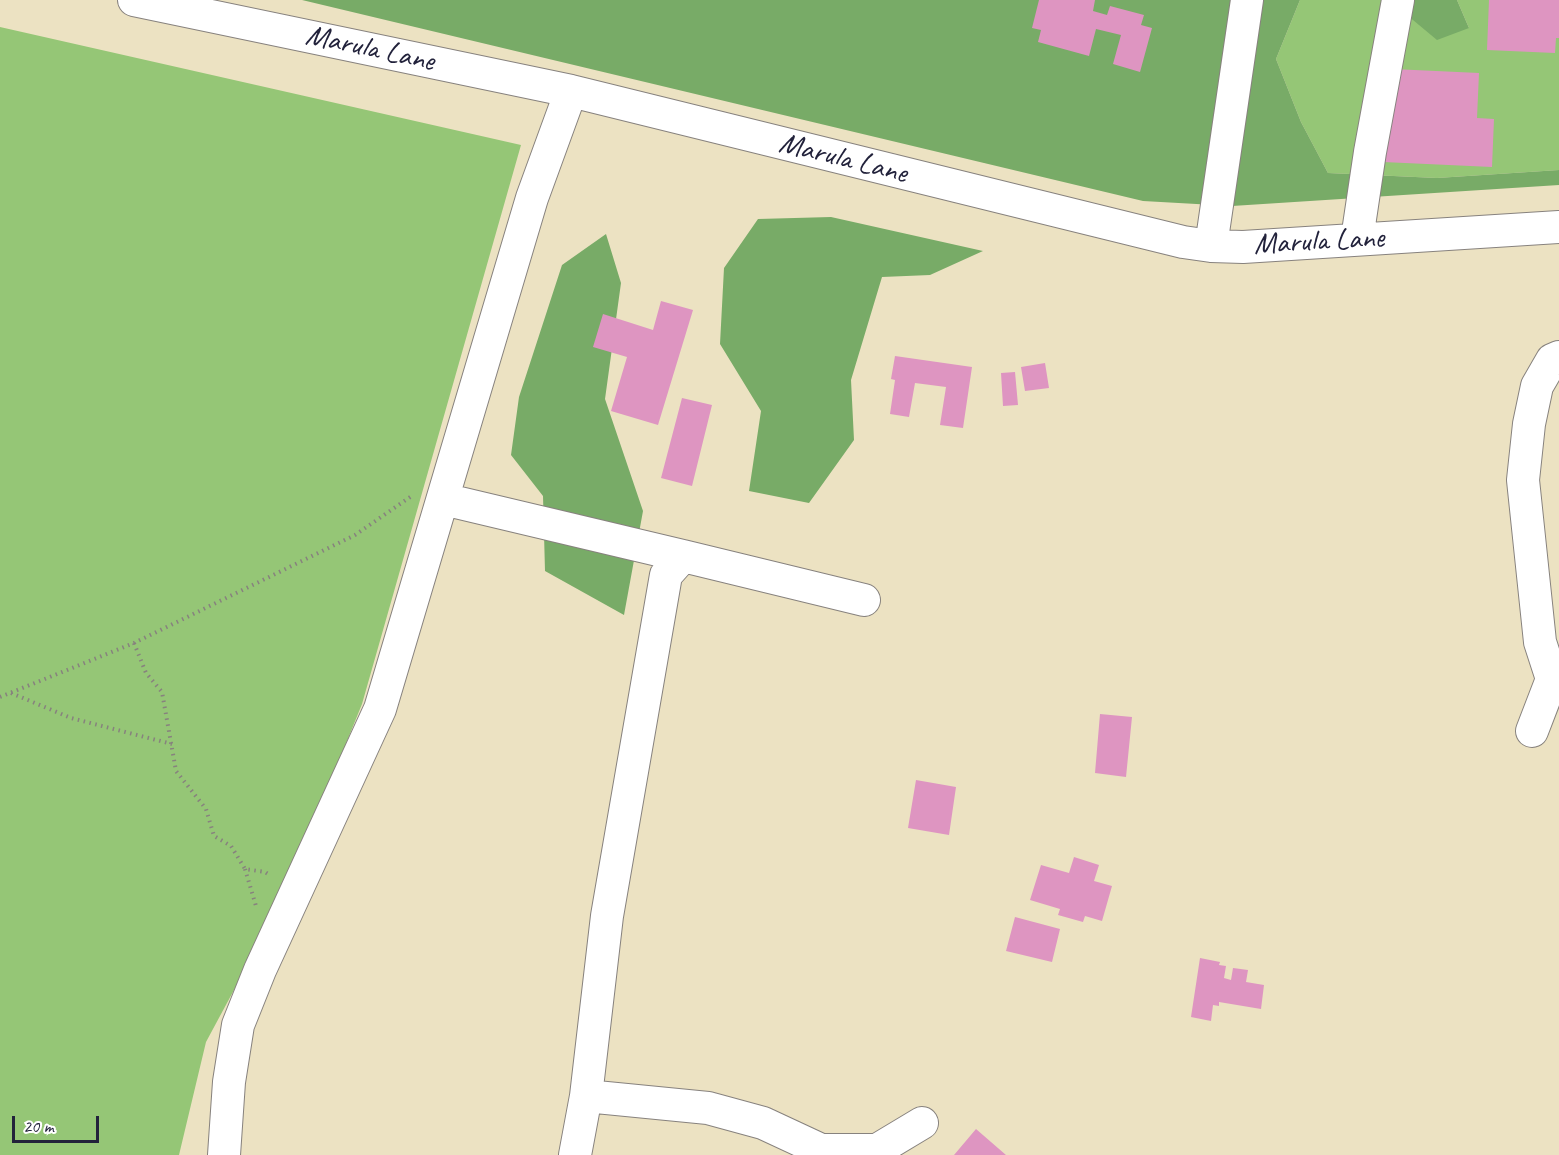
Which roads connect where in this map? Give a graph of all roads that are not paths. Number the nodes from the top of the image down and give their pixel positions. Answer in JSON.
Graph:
{"nodes":[{"id":1,"x":134,"y":0,"type":"edge"},
{"id":2,"x":1247,"y":0,"type":"edge"},
{"id":3,"x":1398,"y":0,"type":"edge"},
{"id":4,"x":571,"y":91,"type":"junction"},
{"id":5,"x":1559,"y":227,"type":"edge"},
{"id":6,"x":1357,"y":240,"type":"junction"},
{"id":7,"x":1211,"y":246,"type":"junction"},
{"id":8,"x":1559,"y":357,"type":"edge"},
{"id":9,"x":428,"y":497,"type":"junction"},
{"id":10,"x":682,"y":556,"type":"junction"},
{"id":11,"x":864,"y":600,"type":"dead end"},
{"id":12,"x":1532,"y":730,"type":"dead end"},
{"id":13,"x":586,"y":1096,"type":"junction"},
{"id":14,"x":922,"y":1123,"type":"dead end"},
{"id":15,"x":224,"y":1155,"type":"edge"},
{"id":16,"x":575,"y":1155,"type":"edge"}],
"edges":[{"from":1,"to":4,"type":"street","name":"Marula Lane"},
{"from":2,"to":7,"type":"street"},
{"from":3,"to":6,"type":"street"},
{"from":4,"to":7,"type":"street","name":"Marula Lane"},
{"from":4,"to":9,"type":"street"},
{"from":5,"to":6,"type":"street","name":"Marula Lane"},
{"from":6,"to":7,"type":"street","name":"Marula Lane"},
{"from":8,"to":12,"type":"street"},
{"from":9,"to":10,"type":"street"},
{"from":9,"to":15,"type":"street"},
{"from":10,"to":11,"type":"street"},
{"from":10,"to":13,"type":"street"},
{"from":13,"to":14,"type":"street"},
{"from":13,"to":16,"type":"street"}]}
